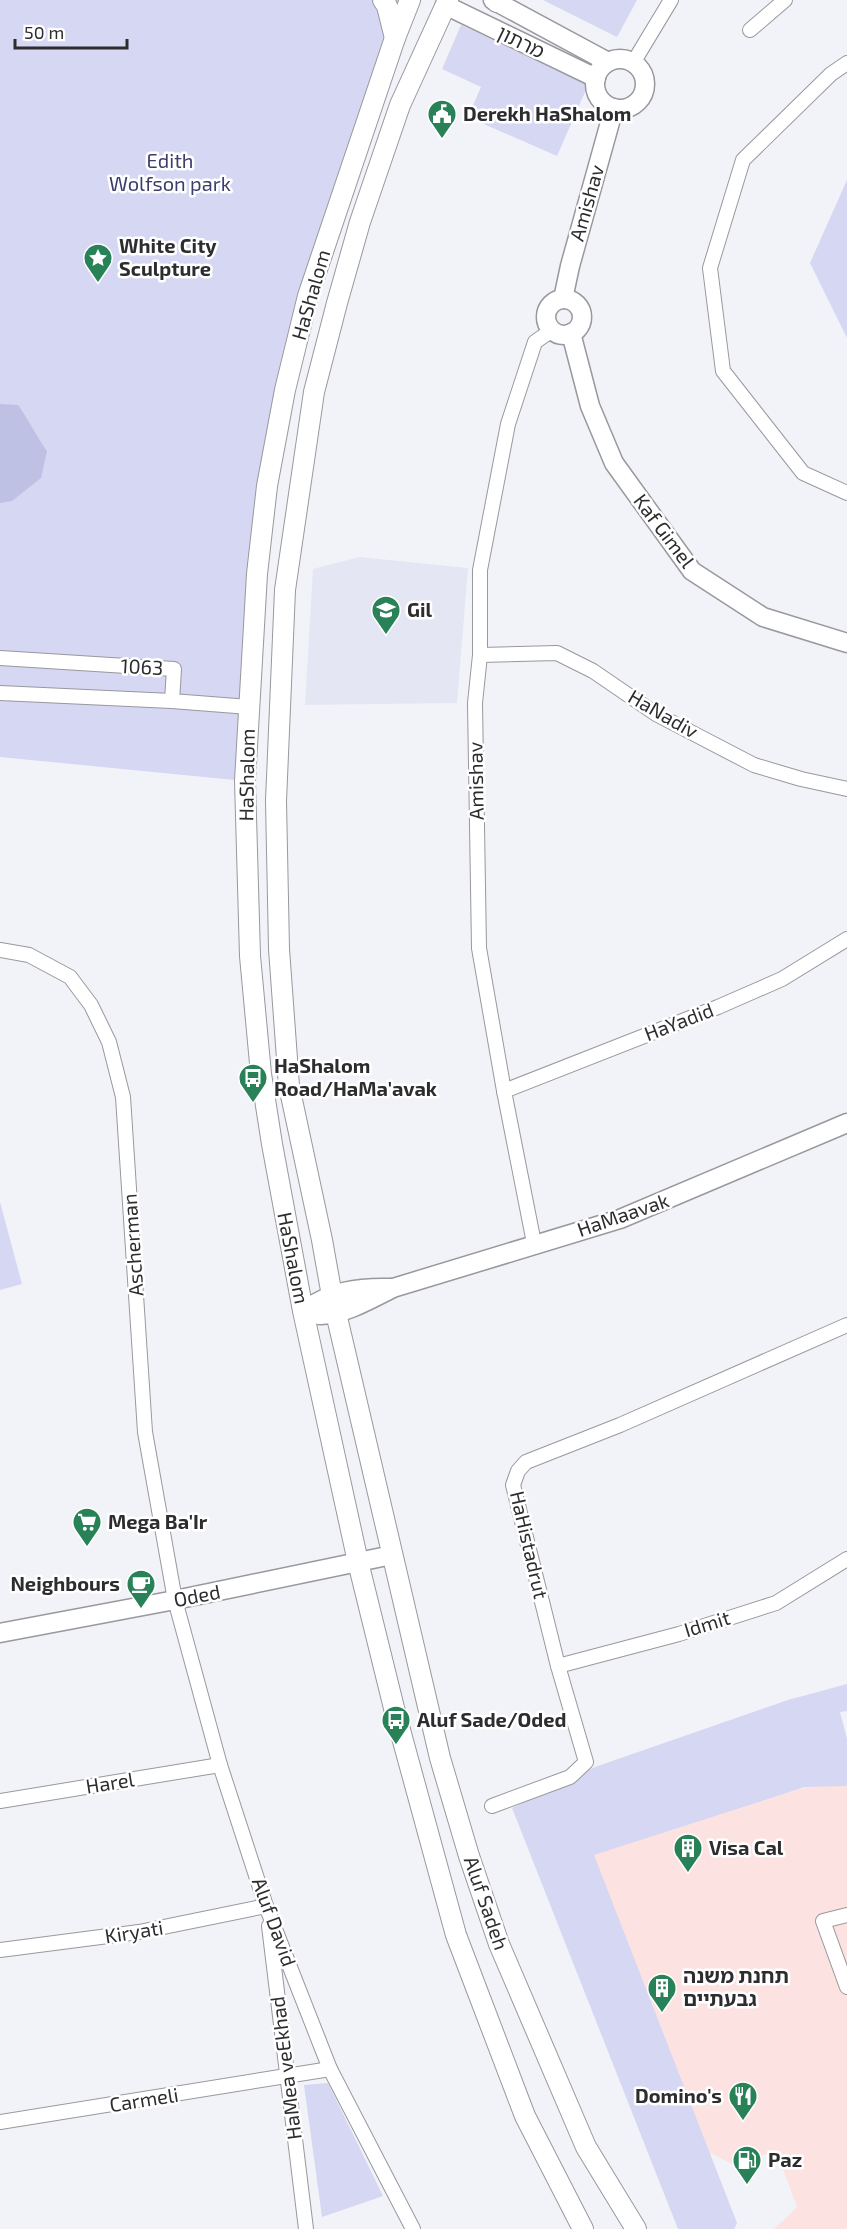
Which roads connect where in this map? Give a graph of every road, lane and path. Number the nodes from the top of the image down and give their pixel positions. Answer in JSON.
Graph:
{"nodes":[{"id":1,"x":384,"y":0,"type":"edge"},
{"id":2,"x":410,"y":0,"type":"edge"},
{"id":3,"x":495,"y":0,"type":"edge"},
{"id":4,"x":671,"y":0,"type":"edge"},
{"id":5,"x":785,"y":0,"type":"edge"},
{"id":6,"x":443,"y":2,"type":"edge"},
{"id":7,"x":750,"y":30,"type":"dead end"},
{"id":8,"x":395,"y":38,"type":"junction"},
{"id":9,"x":608,"y":62,"type":"junction"},
{"id":10,"x":633,"y":63,"type":"junction"},
{"id":11,"x":847,"y":63,"type":"edge"},
{"id":12,"x":596,"y":78,"type":"junction"},
{"id":13,"x":614,"y":108,"type":"junction"},
{"id":14,"x":563,"y":299,"type":"junction"},
{"id":15,"x":552,"y":330,"type":"junction"},
{"id":16,"x":571,"y":333,"type":"junction"},
{"id":17,"x":847,"y":492,"type":"edge"},
{"id":18,"x":847,"y":643,"type":"edge"},
{"id":19,"x":480,"y":655,"type":"junction"},
{"id":20,"x":0,"y":658,"type":"edge"},
{"id":21,"x":0,"y":693,"type":"edge"},
{"id":22,"x":172,"y":701,"type":"junction"},
{"id":23,"x":249,"y":707,"type":"junction"},
{"id":24,"x":847,"y":789,"type":"edge"},
{"id":25,"x":847,"y":939,"type":"edge"},
{"id":26,"x":0,"y":950,"type":"edge"},
{"id":27,"x":504,"y":1091,"type":"junction"},
{"id":28,"x":847,"y":1123,"type":"edge"},
{"id":29,"x":534,"y":1244,"type":"junction"},
{"id":30,"x":334,"y":1304,"type":"junction"},
{"id":31,"x":303,"y":1311,"type":"junction"},
{"id":32,"x":847,"y":1325,"type":"edge"},
{"id":33,"x":392,"y":1555,"type":"junction"},
{"id":34,"x":847,"y":1559,"type":"edge"},
{"id":35,"x":358,"y":1562,"type":"junction"},
{"id":36,"x":175,"y":1600,"type":"junction"},
{"id":37,"x":0,"y":1633,"type":"edge"},
{"id":38,"x":558,"y":1666,"type":"junction"},
{"id":39,"x":220,"y":1765,"type":"junction"},
{"id":40,"x":0,"y":1801,"type":"edge"},
{"id":41,"x":492,"y":1806,"type":"dead end"},
{"id":42,"x":266,"y":1906,"type":"junction"},
{"id":43,"x":847,"y":1915,"type":"edge"},
{"id":44,"x":0,"y":1950,"type":"edge"},
{"id":45,"x":847,"y":1987,"type":"edge"},
{"id":46,"x":330,"y":2069,"type":"junction"},
{"id":47,"x":287,"y":2077,"type":"junction"},
{"id":48,"x":0,"y":2122,"type":"edge"},
{"id":49,"x":306,"y":2229,"type":"edge"},
{"id":50,"x":413,"y":2229,"type":"edge"},
{"id":51,"x":583,"y":2229,"type":"edge"},
{"id":52,"x":636,"y":2229,"type":"edge"}],
"edges":[{"from":1,"to":8,"type":"main road"},
{"from":2,"to":8,"type":"main road","name":"HaShalom"},
{"from":3,"to":9,"type":"street","name":"מרתון"},
{"from":4,"to":10,"type":"street"},
{"from":5,"to":7,"type":"street"},
{"from":6,"to":12,"type":"street","name":"מרתון"},
{"from":6,"to":30,"type":"main road","name":"HaShalom"},
{"from":8,"to":23,"type":"main road","name":"HaShalom"},
{"from":9,"to":10,"type":"street"},
{"from":9,"to":12,"type":"street"},
{"from":10,"to":13,"type":"street"},
{"from":11,"to":17,"type":"street"},
{"from":12,"to":13,"type":"street"},
{"from":13,"to":14,"type":"street","name":"Amishav"},
{"from":14,"to":15,"type":"street"},
{"from":14,"to":16,"type":"street"},
{"from":15,"to":16,"type":"street"},
{"from":15,"to":19,"type":"street","name":"Amishav"},
{"from":16,"to":18,"type":"street","name":"Kaf Gimel"},
{"from":19,"to":24,"type":"street","name":"HaNadiv"},
{"from":19,"to":27,"type":"street","name":"Amishav"},
{"from":20,"to":22,"type":"street","name":"1063"},
{"from":21,"to":22,"type":"street"},
{"from":22,"to":23,"type":"street","name":"1063"},
{"from":23,"to":31,"type":"main road","name":"HaShalom"},
{"from":25,"to":27,"type":"street","name":"HaYadid"},
{"from":26,"to":36,"type":"street","name":"Ascherman"},
{"from":27,"to":29,"type":"street","name":"Amishav"},
{"from":28,"to":29,"type":"street","name":"HaMaavak"},
{"from":29,"to":30,"type":"street","name":"HaMaavak"},
{"from":30,"to":31,"type":"street","name":"HaMaavak"},
{"from":30,"to":33,"type":"main road","name":"HaShalom"},
{"from":31,"to":35,"type":"main road","name":"HaShalom"},
{"from":32,"to":38,"type":"street","name":"HaHistadrut"},
{"from":33,"to":35,"type":"street","name":"Oded"},
{"from":33,"to":52,"type":"main road","name":"Aluf Sadeh"},
{"from":34,"to":38,"type":"street","name":"Idmit"},
{"from":35,"to":36,"type":"street","name":"Oded"},
{"from":35,"to":51,"type":"main road","name":"Aluf Sadeh"},
{"from":36,"to":37,"type":"street","name":"Oded"},
{"from":36,"to":39,"type":"street","name":"Aluf David"},
{"from":38,"to":41,"type":"street","name":"HaHistadrut"},
{"from":39,"to":40,"type":"street","name":"Harel"},
{"from":39,"to":42,"type":"street","name":"Aluf David"},
{"from":42,"to":44,"type":"street","name":"Kiryati"},
{"from":42,"to":46,"type":"street","name":"Aluf David"},
{"from":42,"to":47,"type":"street","name":"HaMea veEkhad"},
{"from":43,"to":45,"type":"street"},
{"from":46,"to":47,"type":"street","name":"Carmeli"},
{"from":46,"to":50,"type":"street","name":"Aluf David"},
{"from":47,"to":48,"type":"street","name":"Carmeli"},
{"from":47,"to":49,"type":"street","name":"HaMea veEkhad"}]}
